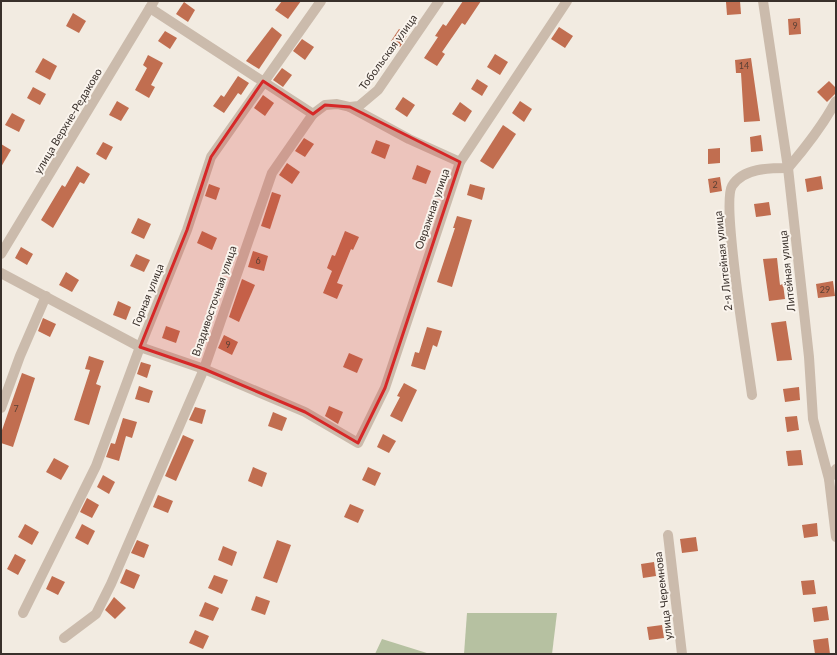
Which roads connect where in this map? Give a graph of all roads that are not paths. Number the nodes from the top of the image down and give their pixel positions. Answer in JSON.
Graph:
{"nodes":[{"id":1,"x":321,"y":1,"type":"edge"},
{"id":2,"x":439,"y":1,"type":"edge"},
{"id":3,"x":567,"y":1,"type":"edge"},
{"id":4,"x":763,"y":1,"type":"edge"},
{"id":5,"x":152,"y":4,"type":"edge"},
{"id":6,"x":263,"y":82,"type":"junction"},
{"id":7,"x":836,"y":101,"type":"edge"},
{"id":8,"x":350,"y":107,"type":"junction"},
{"id":9,"x":313,"y":114,"type":"junction"},
{"id":10,"x":460,"y":162,"type":"junction"},
{"id":11,"x":788,"y":168,"type":"junction"},
{"id":12,"x":1,"y":254,"type":"edge"},
{"id":13,"x":1,"y":273,"type":"edge"},
{"id":14,"x":46,"y":296,"type":"junction"},
{"id":15,"x":140,"y":346,"type":"junction"},
{"id":16,"x":204,"y":369,"type":"junction"},
{"id":17,"x":752,"y":395,"type":"dead end"},
{"id":18,"x":1,"y":408,"type":"edge"},
{"id":19,"x":836,"y":468,"type":"edge"},
{"id":20,"x":828,"y":479,"type":"junction"},
{"id":21,"x":668,"y":535,"type":"dead end"},
{"id":22,"x":836,"y":537,"type":"edge"},
{"id":23,"x":23,"y":613,"type":"dead end"},
{"id":24,"x":64,"y":638,"type":"dead end"},
{"id":25,"x":682,"y":654,"type":"edge"}],
"edges":[{"from":1,"to":6,"type":"street","name":"Горная улица"},
{"from":2,"to":8,"type":"street","name":"Тобольская улица"},
{"from":3,"to":10,"type":"street","name":"Овражная улица"},
{"from":4,"to":11,"type":"street","name":"Литейная улица"},
{"from":5,"to":6,"type":"street"},
{"from":5,"to":12,"type":"street","name":"улица Верхне-Редаково"},
{"from":6,"to":9,"type":"street"},
{"from":6,"to":15,"type":"street","name":"Горная улица"},
{"from":7,"to":11,"type":"street"},
{"from":8,"to":9,"type":"street","name":"Владивосточная улица"},
{"from":8,"to":10,"type":"street","name":"Владивосточная улица"},
{"from":9,"to":16,"type":"street","name":"Владивосточная улица"},
{"from":10,"to":16,"type":"street","name":"Овражная улица"},
{"from":11,"to":17,"type":"street","name":"2-я Литейная улица"},
{"from":11,"to":20,"type":"street","name":"Литейная улица"},
{"from":13,"to":14,"type":"street"},
{"from":14,"to":15,"type":"street"},
{"from":14,"to":18,"type":"street"},
{"from":15,"to":16,"type":"street"},
{"from":15,"to":23,"type":"street","name":"Горная улица"},
{"from":16,"to":24,"type":"street","name":"Владивосточная улица"},
{"from":19,"to":20,"type":"street"},
{"from":20,"to":22,"type":"street","name":"Литейная улица"},
{"from":21,"to":25,"type":"street","name":"улица Черемнова"}]}
